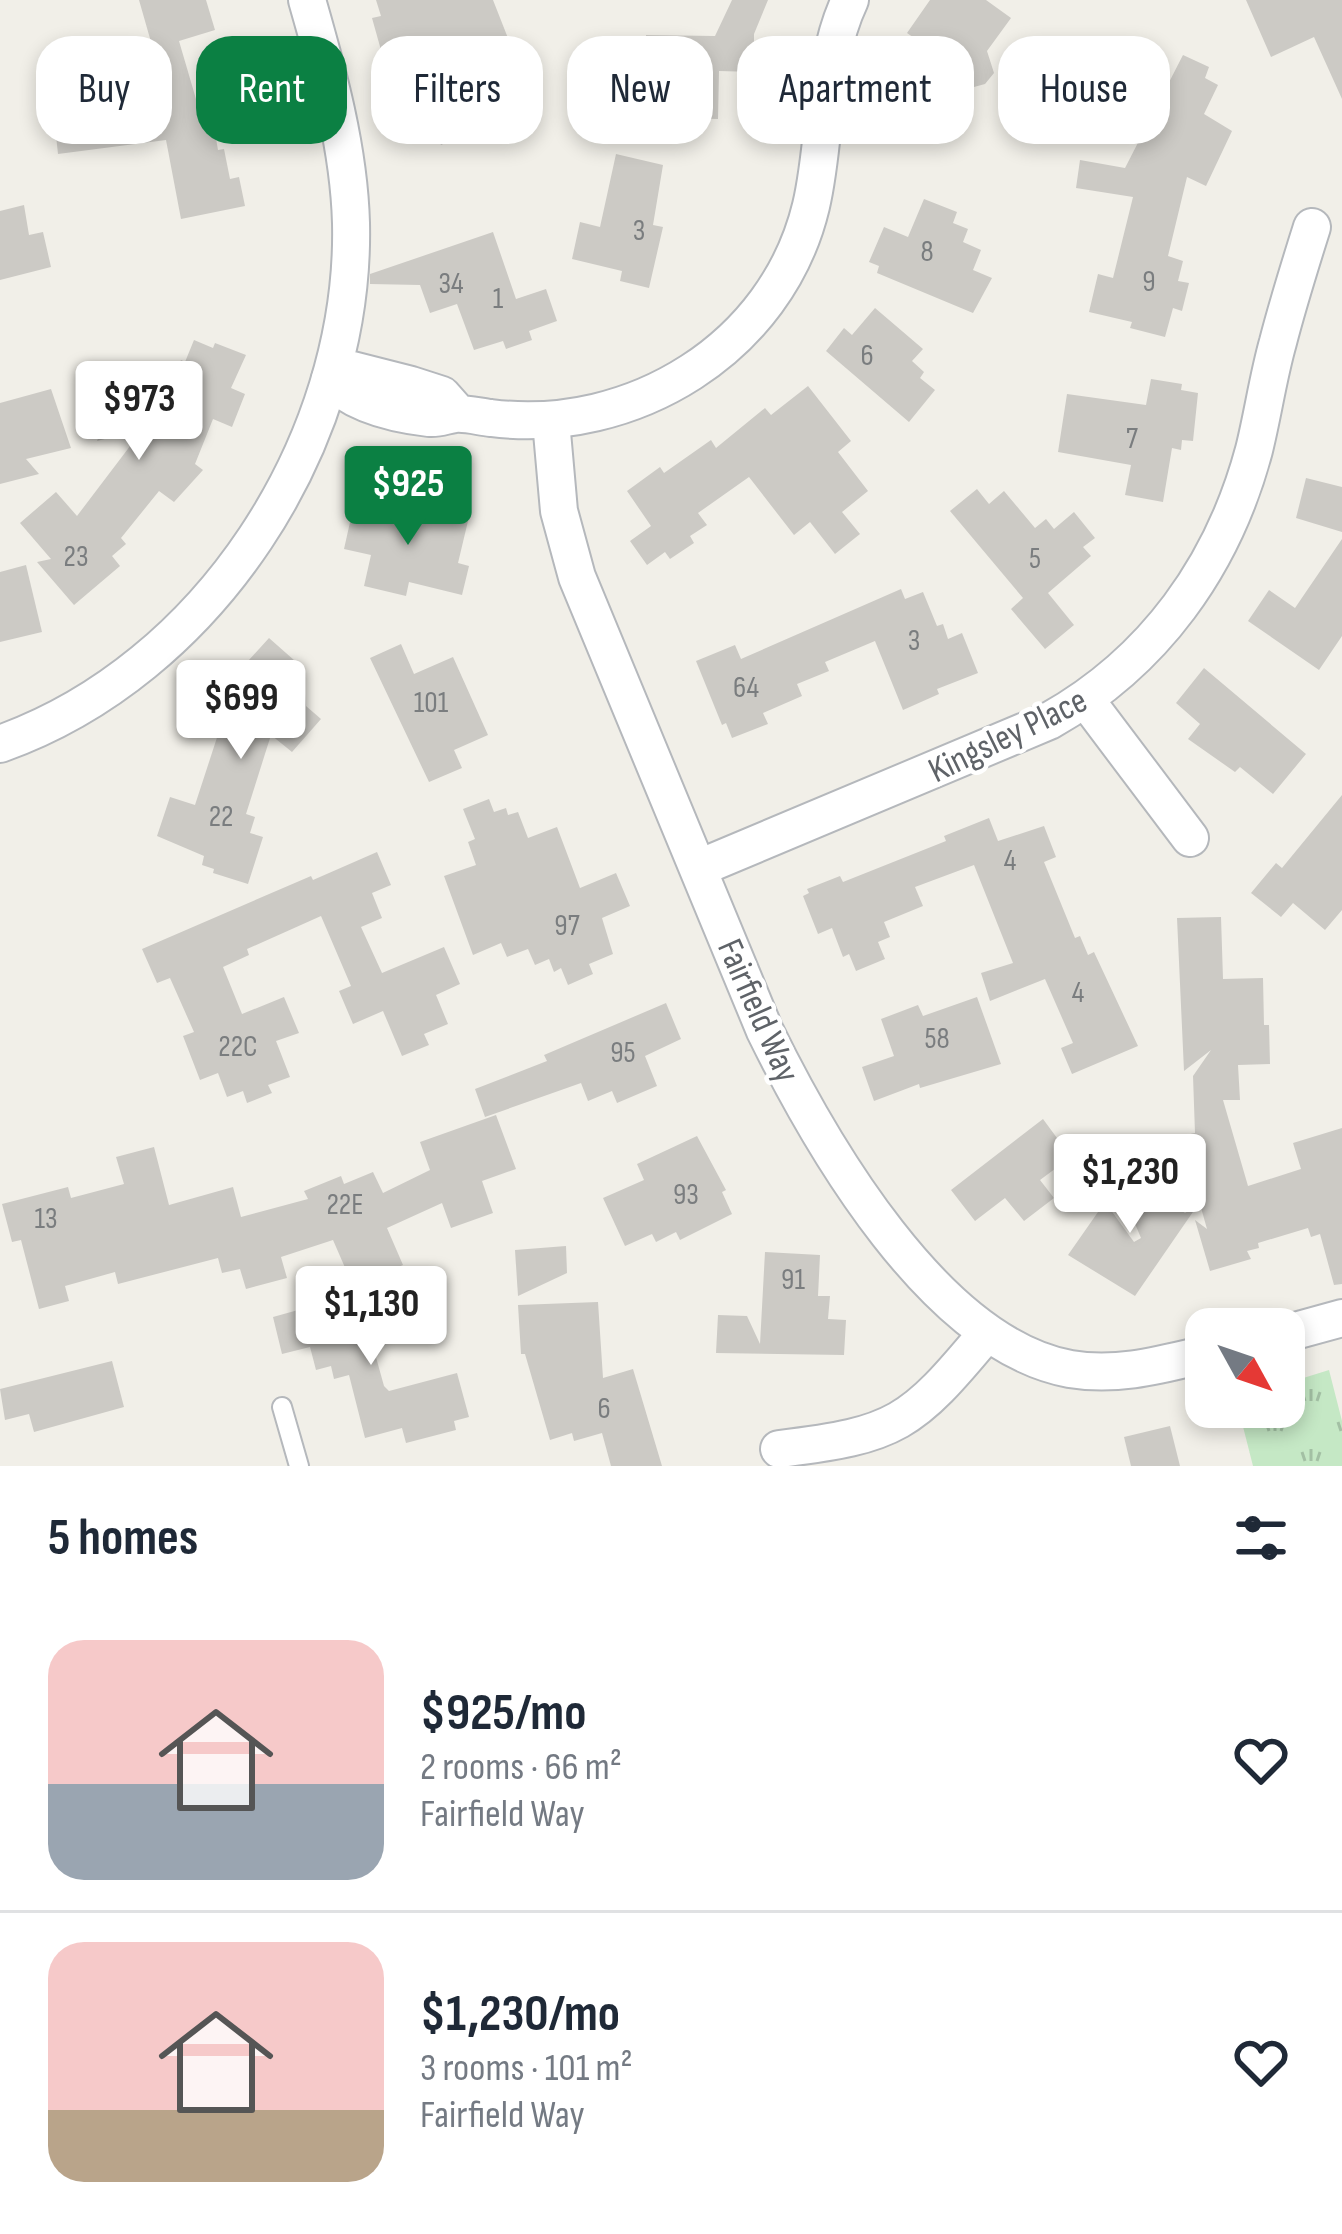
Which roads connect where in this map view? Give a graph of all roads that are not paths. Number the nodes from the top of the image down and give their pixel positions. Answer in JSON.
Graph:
{"nodes":[{"id":1,"x":307,"y":0,"type":"edge"},
{"id":2,"x":850,"y":0,"type":"edge"},
{"id":3,"x":1312,"y":226,"type":"dead end"},
{"id":4,"x":330,"y":379,"type":"junction"},
{"id":5,"x":551,"y":421,"type":"junction"},
{"id":6,"x":1085,"y":700,"type":"junction"},
{"id":7,"x":0,"y":744,"type":"edge"},
{"id":8,"x":1190,"y":838,"type":"dead end"},
{"id":9,"x":698,"y":868,"type":"junction"},
{"id":10,"x":1342,"y":1318,"type":"edge"},
{"id":11,"x":1305,"y":1328,"type":"edge"},
{"id":12,"x":986,"y":1334,"type":"junction"},
{"id":13,"x":1185,"y":1359,"type":"edge"},
{"id":14,"x":282,"y":1407,"type":"dead end"},
{"id":15,"x":779,"y":1449,"type":"dead end"},
{"id":16,"x":299,"y":1466,"type":"edge"}],
"edges":[{"from":1,"to":4,"type":"street"},
{"from":2,"to":5,"type":"street"},
{"from":3,"to":6,"type":"street","name":"Kingsley Place"},
{"from":4,"to":5,"type":"street"},
{"from":4,"to":7,"type":"street"},
{"from":5,"to":9,"type":"street","name":"Fairfield Way"},
{"from":6,"to":8,"type":"street"},
{"from":6,"to":9,"type":"street","name":"Kingsley Place"},
{"from":9,"to":12,"type":"street","name":"Fairfield Way"},
{"from":10,"to":11,"type":"street"},
{"from":12,"to":13,"type":"street","name":"Fairfield Way"},
{"from":12,"to":15,"type":"street"},
{"from":14,"to":16,"type":"lane"}]}
